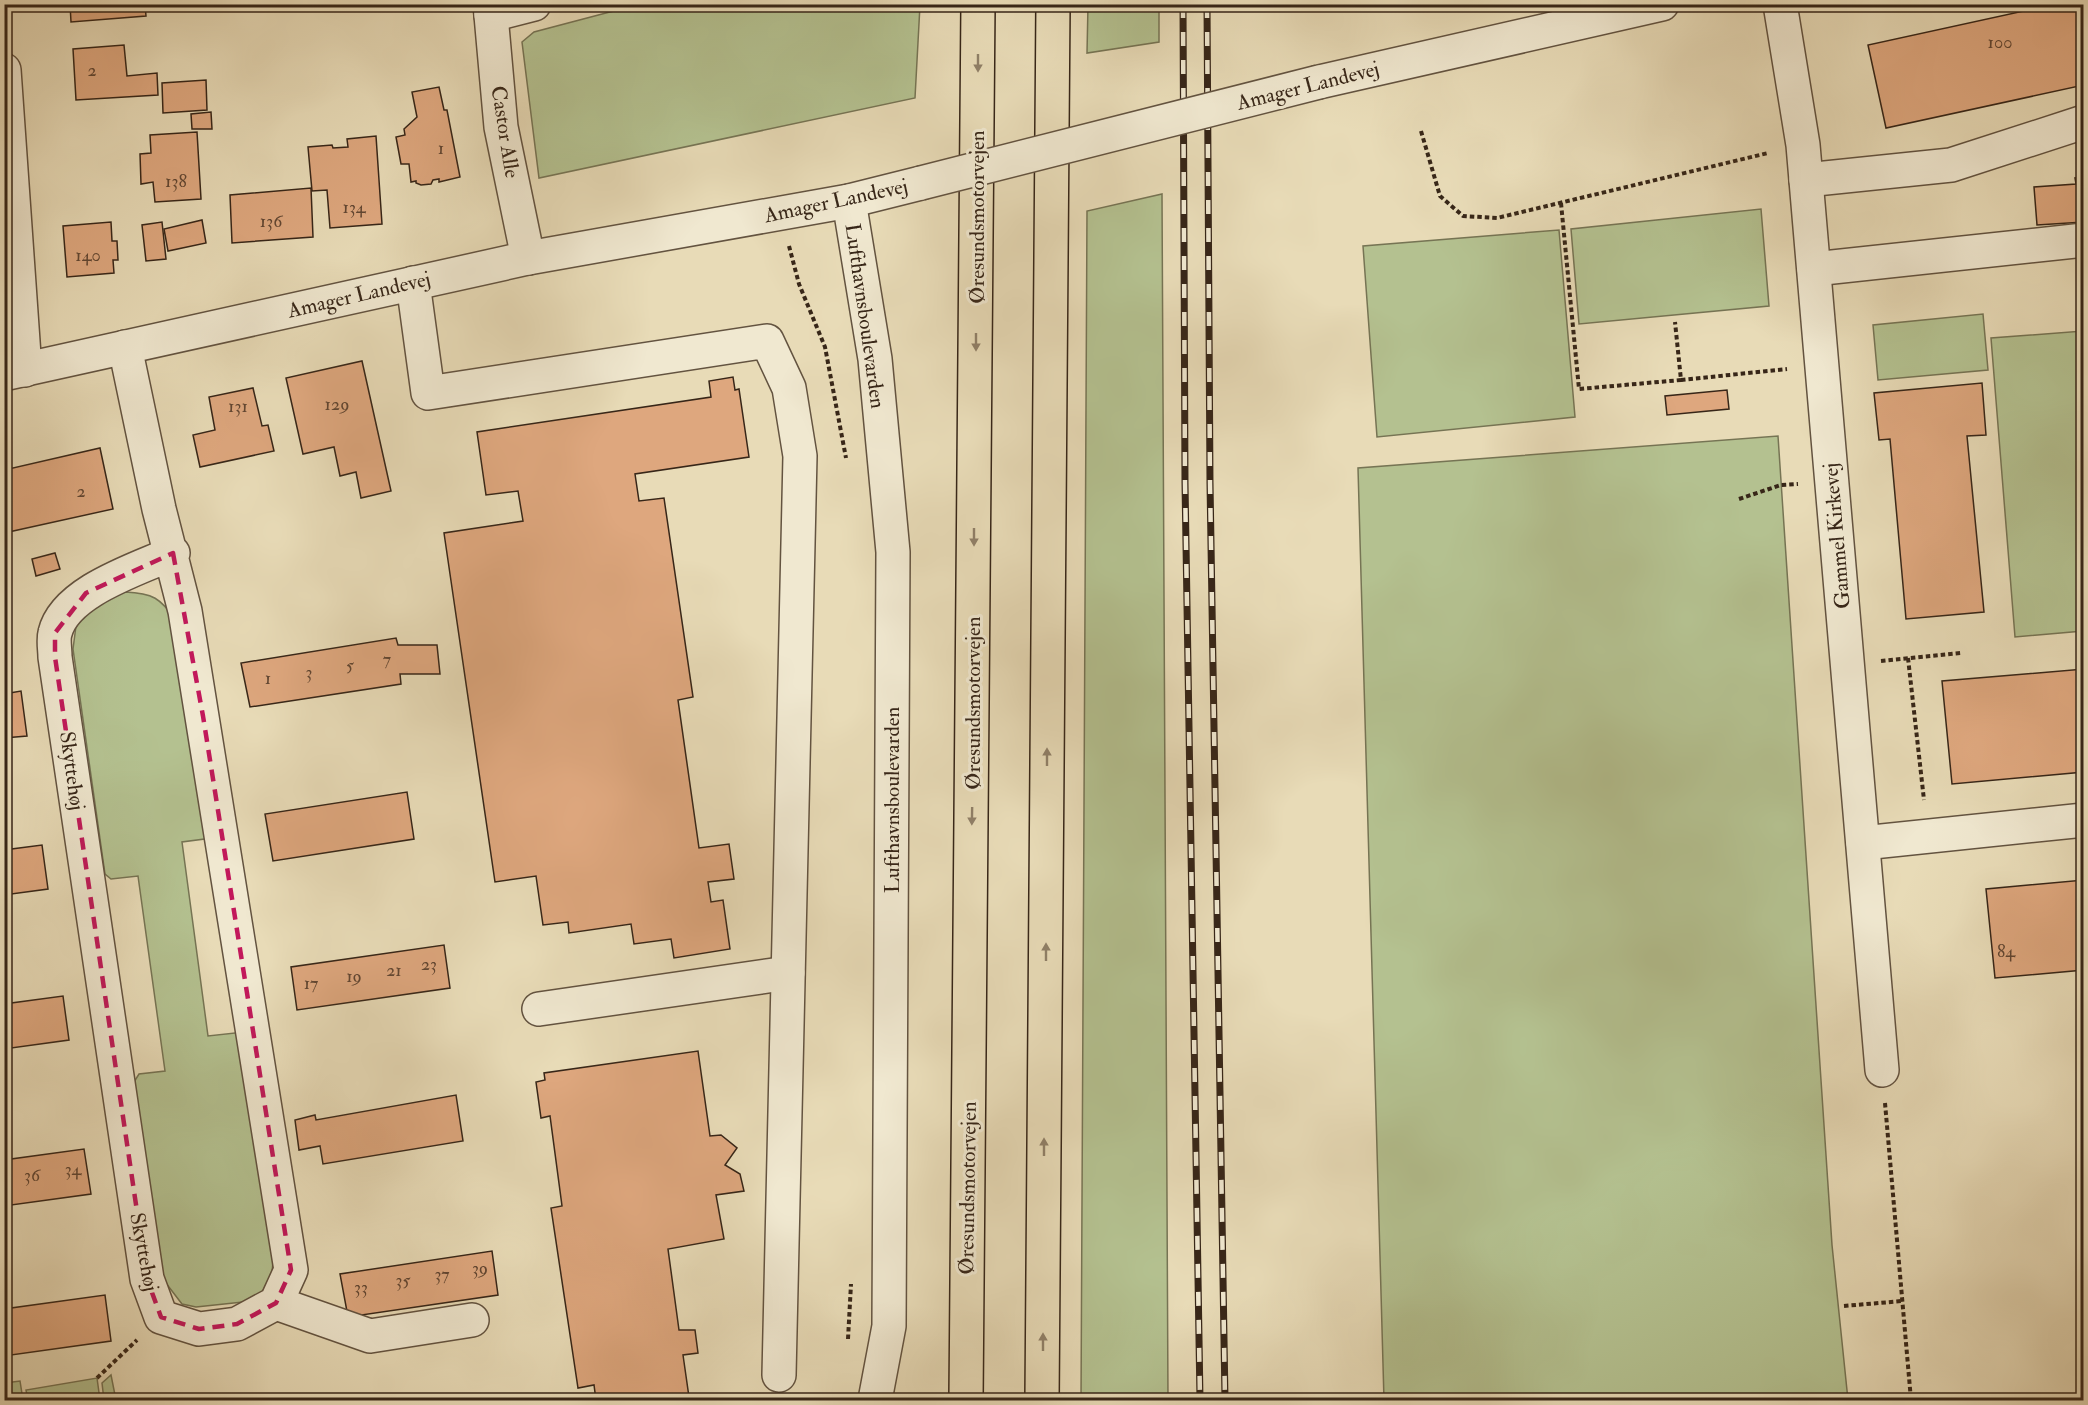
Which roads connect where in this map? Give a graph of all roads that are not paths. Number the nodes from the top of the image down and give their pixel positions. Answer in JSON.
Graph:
{"nodes":[{"id":1,"x":534,"y":4,"type":"edge"},
{"id":2,"x":978,"y":4,"type":"edge"},
{"id":3,"x":1053,"y":4,"type":"edge"},
{"id":4,"x":1662,"y":4,"type":"edge"},
{"id":5,"x":1780,"y":4,"type":"edge"},
{"id":6,"x":491,"y":10,"type":"edge"},
{"id":7,"x":4,"y":70,"type":"edge"},
{"id":8,"x":2084,"y":122,"type":"edge"},
{"id":9,"x":1806,"y":180,"type":"junction"},
{"id":10,"x":849,"y":201,"type":"junction"},
{"id":11,"x":2084,"y":240,"type":"edge"},
{"id":12,"x":528,"y":258,"type":"junction"},
{"id":13,"x":1814,"y":269,"type":"junction"},
{"id":14,"x":413,"y":283,"type":"junction"},
{"id":15,"x":125,"y":347,"type":"junction"},
{"id":16,"x":15,"y":372,"type":"edge"},
{"id":17,"x":173,"y":553,"type":"junction"},
{"id":18,"x":2084,"y":820,"type":"edge"},
{"id":19,"x":1863,"y":843,"type":"junction"},
{"id":20,"x":788,"y":972,"type":"junction"},
{"id":21,"x":539,"y":1009,"type":"dead end"},
{"id":22,"x":1882,"y":1070,"type":"road end"},
{"id":23,"x":276,"y":1303,"type":"junction"},
{"id":24,"x":472,"y":1320,"type":"dead end"},
{"id":25,"x":779,"y":1375,"type":"dead end"},
{"id":26,"x":875,"y":1401,"type":"edge"},
{"id":27,"x":966,"y":1401,"type":"edge"},
{"id":28,"x":1042,"y":1401,"type":"edge"}],
"edges":[{"from":1,"to":6,"type":"street"},
{"from":2,"to":27,"type":"highway","name":"Øresundsmotorvejen","one_way":true},
{"from":28,"to":3,"type":"highway","one_way":true},
{"from":4,"to":10,"type":"street","name":"Amager Landevej","bridge":true},
{"from":5,"to":9,"type":"street","name":"Gammel Kirkevej"},
{"from":6,"to":12,"type":"street","name":"Castor Alle"},
{"from":7,"to":16,"type":"street"},
{"from":8,"to":9,"type":"street"},
{"from":9,"to":13,"type":"street","name":"Gammel Kirkevej"},
{"from":10,"to":12,"type":"street","name":"Amager Landevej"},
{"from":10,"to":26,"type":"street","name":"Lufthavnsboulevarden"},
{"from":11,"to":13,"type":"street"},
{"from":12,"to":14,"type":"street","name":"Amager Landevej"},
{"from":13,"to":19,"type":"street","name":"Gammel Kirkevej"},
{"from":14,"to":15,"type":"street","name":"Amager Landevej"},
{"from":14,"to":20,"type":"street"},
{"from":15,"to":16,"type":"street","name":"Amager Landevej"},
{"from":15,"to":17,"type":"street"},
{"from":17,"to":23,"type":"street"},
{"from":17,"to":23,"type":"street","name":"Skyttehøj"},
{"from":18,"to":19,"type":"street"},
{"from":19,"to":22,"type":"street","name":"Gammel Kirkevej"},
{"from":20,"to":21,"type":"street"},
{"from":20,"to":25,"type":"street"},
{"from":23,"to":24,"type":"street"}]}
